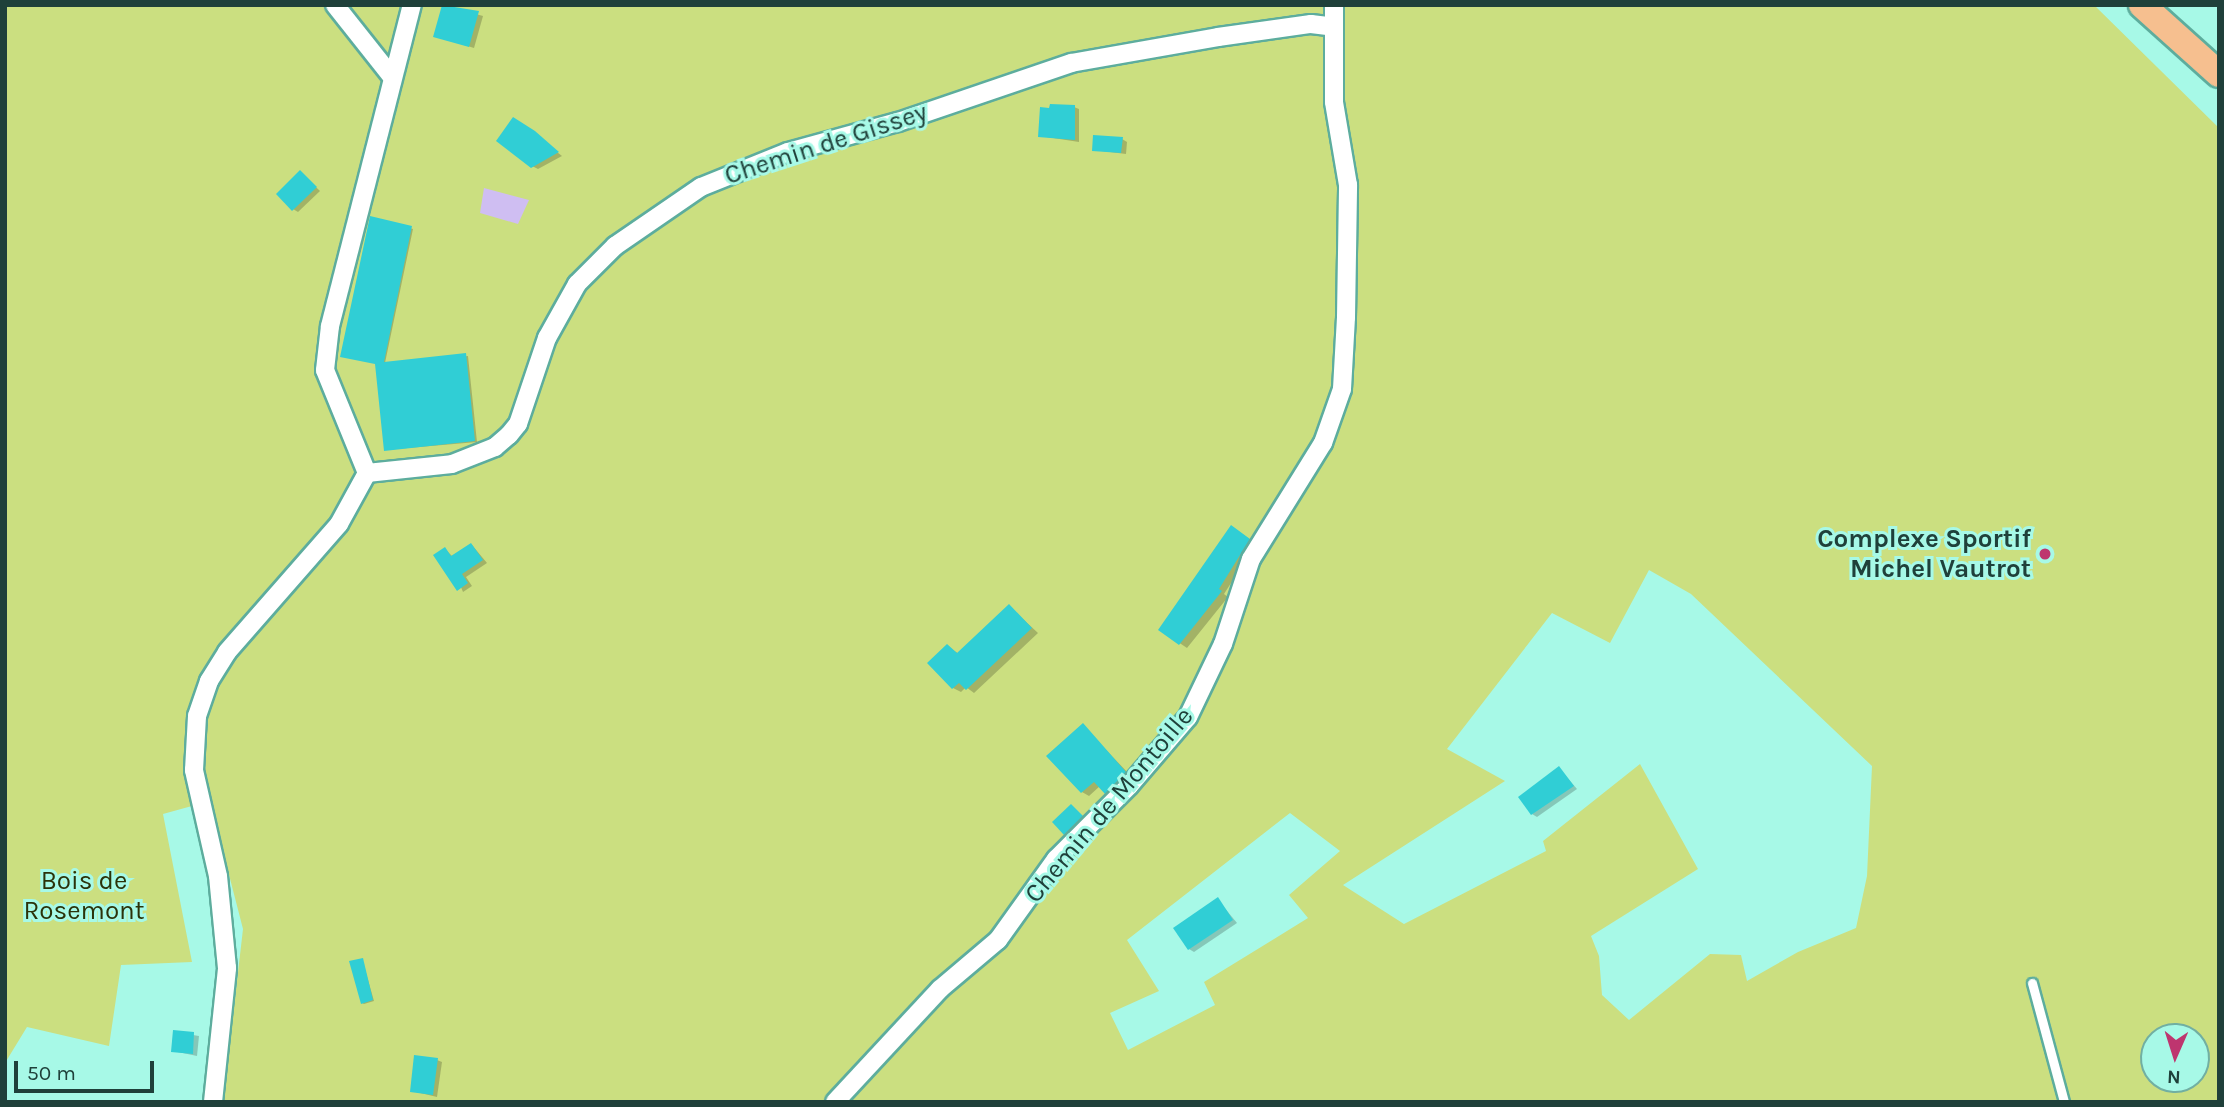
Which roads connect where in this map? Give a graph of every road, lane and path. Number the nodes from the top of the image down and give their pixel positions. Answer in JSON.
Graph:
{"nodes":[{"id":1,"x":335,"y":5,"type":"edge"},
{"id":2,"x":412,"y":5,"type":"edge"},
{"id":3,"x":1334,"y":5,"type":"edge"},
{"id":4,"x":2142,"y":5,"type":"edge"},
{"id":5,"x":1334,"y":27,"type":"junction"},
{"id":6,"x":2216,"y":72,"type":"edge"},
{"id":7,"x":392,"y":77,"type":"junction"},
{"id":8,"x":367,"y":473,"type":"junction"},
{"id":9,"x":2032,"y":983,"type":"dead end"},
{"id":10,"x":213,"y":1102,"type":"edge"},
{"id":11,"x":835,"y":1102,"type":"edge"},
{"id":12,"x":2064,"y":1102,"type":"edge"}],
"edges":[{"from":1,"to":7,"type":"street"},
{"from":2,"to":7,"type":"street"},
{"from":3,"to":5,"type":"street","name":"Chemin de Montoille"},
{"from":4,"to":6,"type":"main road"},
{"from":5,"to":8,"type":"street","name":"Chemin de Gissey"},
{"from":5,"to":11,"type":"street","name":"Chemin de Montoille"},
{"from":7,"to":8,"type":"street"},
{"from":8,"to":10,"type":"street"},
{"from":9,"to":12,"type":"lane"}]}
